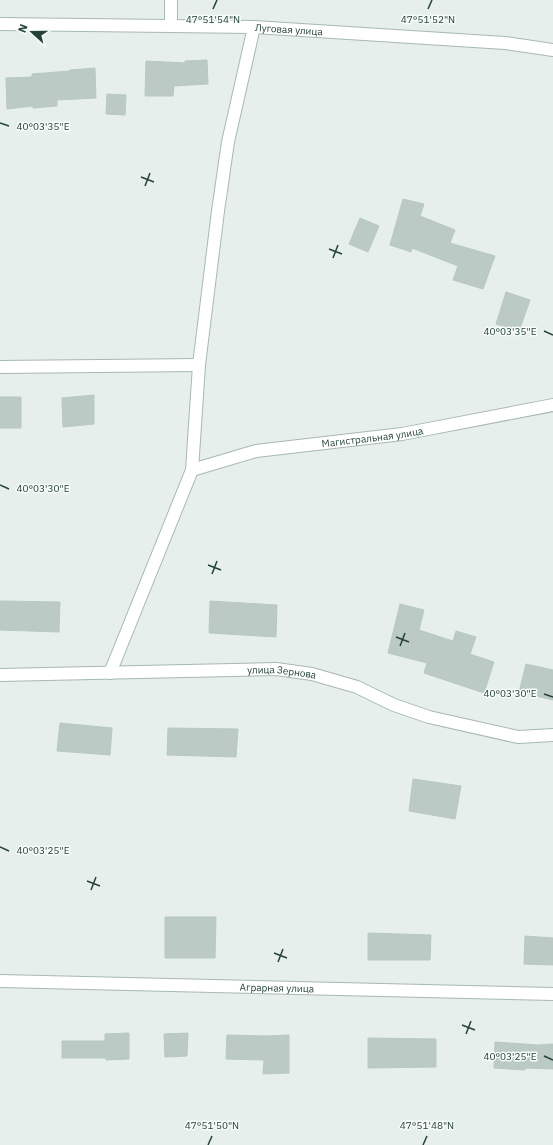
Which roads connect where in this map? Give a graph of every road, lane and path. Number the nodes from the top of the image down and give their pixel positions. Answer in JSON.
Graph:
{"nodes":[{"id":1,"x":171,"y":0,"type":"edge"},
{"id":2,"x":0,"y":24,"type":"edge"},
{"id":3,"x":171,"y":26,"type":"junction"},
{"id":4,"x":254,"y":27,"type":"junction"},
{"id":5,"x":553,"y":50,"type":"edge"},
{"id":6,"x":200,"y":365,"type":"junction"},
{"id":7,"x":0,"y":367,"type":"edge"},
{"id":8,"x":553,"y":405,"type":"edge"},
{"id":9,"x":192,"y":470,"type":"junction"},
{"id":10,"x":110,"y":673,"type":"junction"},
{"id":11,"x":0,"y":675,"type":"edge"},
{"id":12,"x":553,"y":735,"type":"edge"},
{"id":13,"x":0,"y":982,"type":"edge"},
{"id":14,"x":553,"y":994,"type":"edge"}],
"edges":[{"from":1,"to":3,"type":"street"},
{"from":2,"to":3,"type":"street","name":"Луговая улица"},
{"from":3,"to":4,"type":"street","name":"Луговая улица"},
{"from":4,"to":5,"type":"street","name":"Луговая улица"},
{"from":4,"to":6,"type":"street"},
{"from":6,"to":7,"type":"street"},
{"from":6,"to":9,"type":"street"},
{"from":8,"to":9,"type":"street","name":"Магистральная улица"},
{"from":9,"to":10,"type":"street"},
{"from":10,"to":11,"type":"street","name":"улица Зернова"},
{"from":10,"to":12,"type":"street","name":"улица Зернова"},
{"from":13,"to":14,"type":"street","name":"Аграрная улица"}]}
